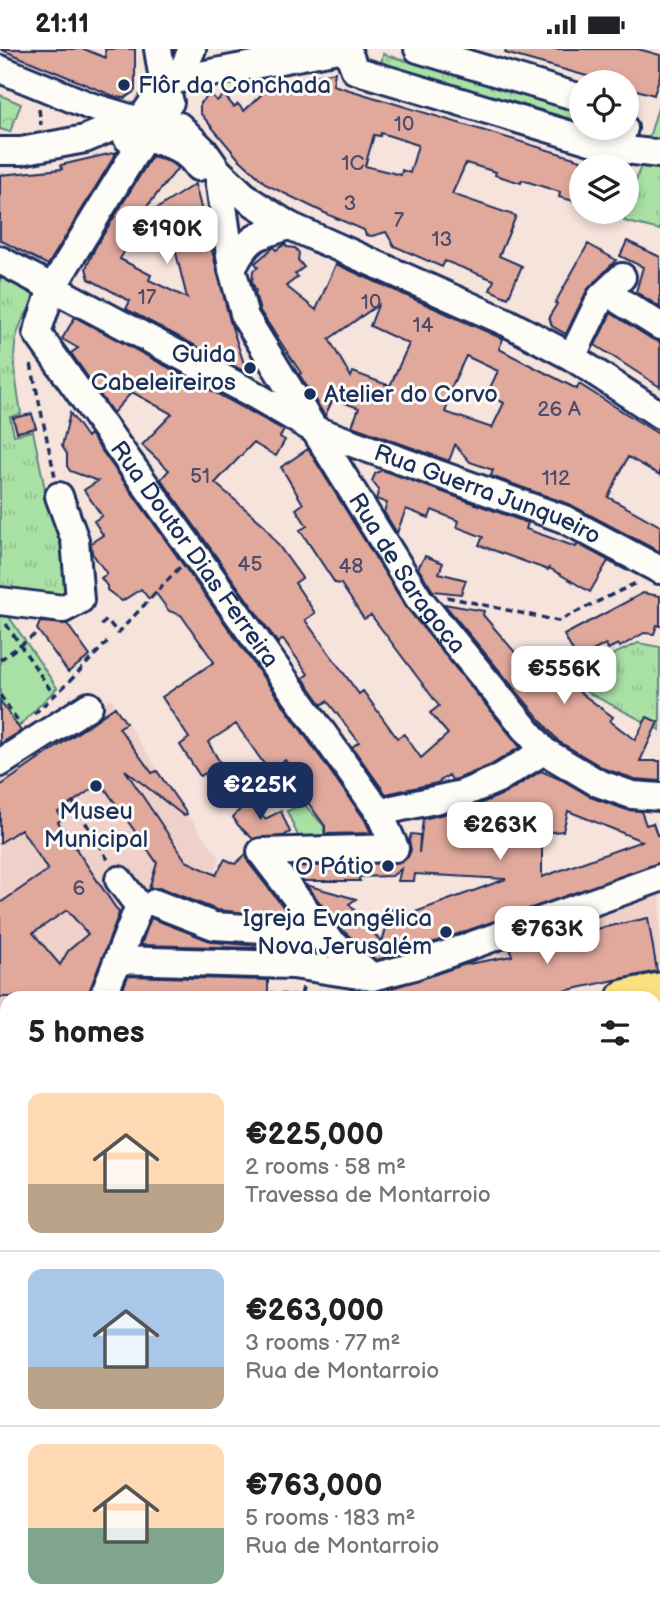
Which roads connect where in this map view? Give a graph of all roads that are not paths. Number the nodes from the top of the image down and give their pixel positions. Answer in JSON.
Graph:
{"nodes":[{"id":1,"x":192,"y":49,"type":"edge"},
{"id":2,"x":339,"y":49,"type":"edge"},
{"id":3,"x":347,"y":49,"type":"edge"},
{"id":4,"x":418,"y":49,"type":"edge"},
{"id":5,"x":158,"y":50,"type":"edge"},
{"id":6,"x":2,"y":68,"type":"edge"},
{"id":7,"x":171,"y":83,"type":"junction"},
{"id":8,"x":569,"y":94,"type":"edge"},
{"id":9,"x":569,"y":125,"type":"edge"},
{"id":10,"x":179,"y":126,"type":"junction"},
{"id":11,"x":134,"y":128,"type":"junction"},
{"id":12,"x":626,"y":140,"type":"edge"},
{"id":13,"x":0,"y":151,"type":"edge"},
{"id":14,"x":660,"y":154,"type":"edge"},
{"id":15,"x":218,"y":171,"type":"junction"},
{"id":16,"x":224,"y":215,"type":"junction"},
{"id":17,"x":290,"y":226,"type":"junction"},
{"id":18,"x":0,"y":260,"type":"edge"},
{"id":19,"x":232,"y":269,"type":"junction"},
{"id":20,"x":52,"y":288,"type":"junction"},
{"id":21,"x":660,"y":326,"type":"edge"},
{"id":22,"x":572,"y":357,"type":"junction"},
{"id":23,"x":273,"y":365,"type":"junction"},
{"id":24,"x":253,"y":394,"type":"junction"},
{"id":25,"x":660,"y":415,"type":"edge"},
{"id":26,"x":313,"y":429,"type":"junction"},
{"id":27,"x":59,"y":496,"type":"road end"},
{"id":28,"x":652,"y":575,"type":"edge"},
{"id":29,"x":2,"y":612,"type":"edge"},
{"id":30,"x":89,"y":706,"type":"dead end"},
{"id":31,"x":544,"y":751,"type":"junction"},
{"id":32,"x":1,"y":760,"type":"edge"},
{"id":33,"x":660,"y":797,"type":"edge"},
{"id":34,"x":379,"y":812,"type":"junction"},
{"id":35,"x":660,"y":878,"type":"edge"},
{"id":36,"x":119,"y":880,"type":"road end"},
{"id":37,"x":147,"y":905,"type":"junction"},
{"id":38,"x":327,"y":938,"type":"junction"},
{"id":39,"x":118,"y":960,"type":"junction"},
{"id":40,"x":372,"y":977,"type":"junction"},
{"id":41,"x":105,"y":991,"type":"edge"}],
"edges":[{"from":1,"to":7,"type":"street"},
{"from":2,"to":7,"type":"street"},
{"from":3,"to":9,"type":"street"},
{"from":4,"to":8,"type":"street"},
{"from":5,"to":7,"type":"street"},
{"from":6,"to":11,"type":"street"},
{"from":7,"to":10,"type":"street"},
{"from":7,"to":11,"type":"street"},
{"from":10,"to":11,"type":"street"},
{"from":10,"to":15,"type":"street"},
{"from":11,"to":13,"type":"street"},
{"from":11,"to":16,"type":"street"},
{"from":11,"to":20,"type":"street"},
{"from":12,"to":14,"type":"street"},
{"from":15,"to":16,"type":"street","name":"Rua de Saragoça"},
{"from":15,"to":17,"type":"street"},
{"from":16,"to":19,"type":"street","name":"Rua de Saragoça"},
{"from":17,"to":19,"type":"street"},
{"from":17,"to":22,"type":"street"},
{"from":18,"to":20,"type":"street","name":"Rua Guerra Junqueiro"},
{"from":19,"to":23,"type":"street","name":"Rua de Saragoça"},
{"from":20,"to":24,"type":"street","name":"Rua Guerra Junqueiro"},
{"from":20,"to":34,"type":"street","name":"Rua Doutor Dias Ferreira"},
{"from":21,"to":22,"type":"street"},
{"from":22,"to":25,"type":"street"},
{"from":23,"to":24,"type":"street"},
{"from":23,"to":26,"type":"street","name":"Rua de Saragoça"},
{"from":24,"to":26,"type":"street","name":"Rua Guerra Junqueiro"},
{"from":26,"to":28,"type":"street","name":"Rua Guerra Junqueiro"},
{"from":26,"to":31,"type":"street","name":"Rua de Saragoça"},
{"from":27,"to":29,"type":"street"},
{"from":30,"to":32,"type":"street"},
{"from":31,"to":33,"type":"street","name":"Rua de Saragoça"},
{"from":31,"to":34,"type":"street"},
{"from":34,"to":38,"type":"street"},
{"from":35,"to":40,"type":"street"},
{"from":36,"to":37,"type":"street"},
{"from":37,"to":38,"type":"street"},
{"from":37,"to":39,"type":"street"},
{"from":38,"to":40,"type":"street"},
{"from":39,"to":40,"type":"street"},
{"from":39,"to":41,"type":"street"}]}
